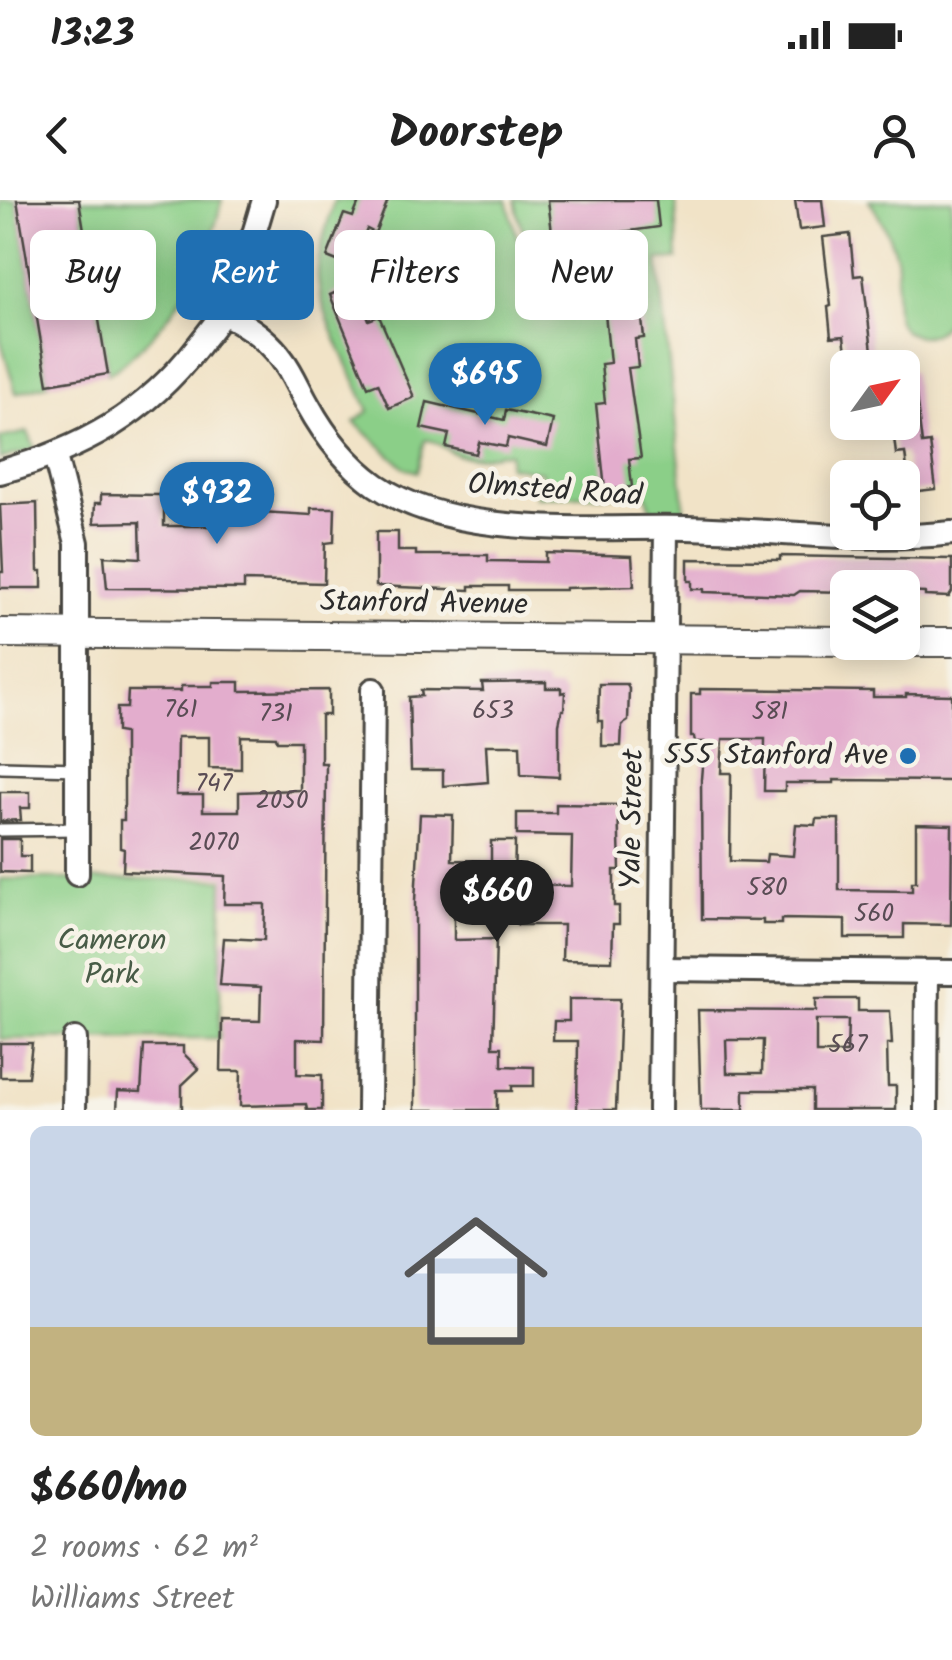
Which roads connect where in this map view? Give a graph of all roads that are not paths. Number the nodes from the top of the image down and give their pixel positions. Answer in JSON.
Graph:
{"nodes":[{"id":1,"x":264,"y":200,"type":"edge"},
{"id":2,"x":254,"y":230,"type":"edge"},
{"id":3,"x":217,"y":320,"type":"edge"},
{"id":4,"x":235,"y":320,"type":"edge"},
{"id":5,"x":55,"y":456,"type":"junction"},
{"id":6,"x":0,"y":472,"type":"edge"},
{"id":7,"x":666,"y":528,"type":"junction"},
{"id":8,"x":952,"y":533,"type":"edge"},
{"id":9,"x":0,"y":634,"type":"edge"},
{"id":10,"x":78,"y":634,"type":"junction"},
{"id":11,"x":665,"y":639,"type":"junction"},
{"id":12,"x":830,"y":641,"type":"edge"},
{"id":13,"x":920,"y":642,"type":"edge"},
{"id":14,"x":952,"y":642,"type":"edge"},
{"id":15,"x":372,"y":690,"type":"dead end"},
{"id":16,"x":1,"y":766,"type":"edge"},
{"id":17,"x":78,"y":769,"type":"junction"},
{"id":18,"x":78,"y":828,"type":"junction"},
{"id":19,"x":0,"y":830,"type":"edge"},
{"id":20,"x":77,"y":874,"type":"dead end"},
{"id":21,"x":662,"y":970,"type":"junction"},
{"id":22,"x":952,"y":972,"type":"edge"},
{"id":23,"x":927,"y":973,"type":"junction"},
{"id":24,"x":74,"y":1039,"type":"dead end"},
{"id":25,"x":74,"y":1110,"type":"edge"},
{"id":26,"x":369,"y":1110,"type":"edge"},
{"id":27,"x":660,"y":1110,"type":"edge"},
{"id":28,"x":926,"y":1110,"type":"edge"}],
"edges":[{"from":1,"to":2,"type":"street"},
{"from":3,"to":5,"type":"street"},
{"from":4,"to":7,"type":"street","name":"Olmsted Road"},
{"from":5,"to":6,"type":"street"},
{"from":5,"to":10,"type":"street"},
{"from":7,"to":8,"type":"street","name":"Olmsted Road"},
{"from":7,"to":11,"type":"street","name":"Yale Street"},
{"from":9,"to":10,"type":"street","name":"Stanford Avenue"},
{"from":10,"to":11,"type":"street","name":"Stanford Avenue"},
{"from":10,"to":17,"type":"street"},
{"from":11,"to":12,"type":"street","name":"Stanford Avenue"},
{"from":11,"to":21,"type":"street","name":"Yale Street"},
{"from":13,"to":14,"type":"street"},
{"from":15,"to":26,"type":"street"},
{"from":16,"to":17,"type":"lane"},
{"from":17,"to":18,"type":"street"},
{"from":18,"to":19,"type":"lane"},
{"from":18,"to":20,"type":"street"},
{"from":21,"to":23,"type":"street"},
{"from":21,"to":27,"type":"street","name":"Yale Street"},
{"from":22,"to":23,"type":"street"},
{"from":23,"to":28,"type":"street"},
{"from":24,"to":25,"type":"street"}]}
